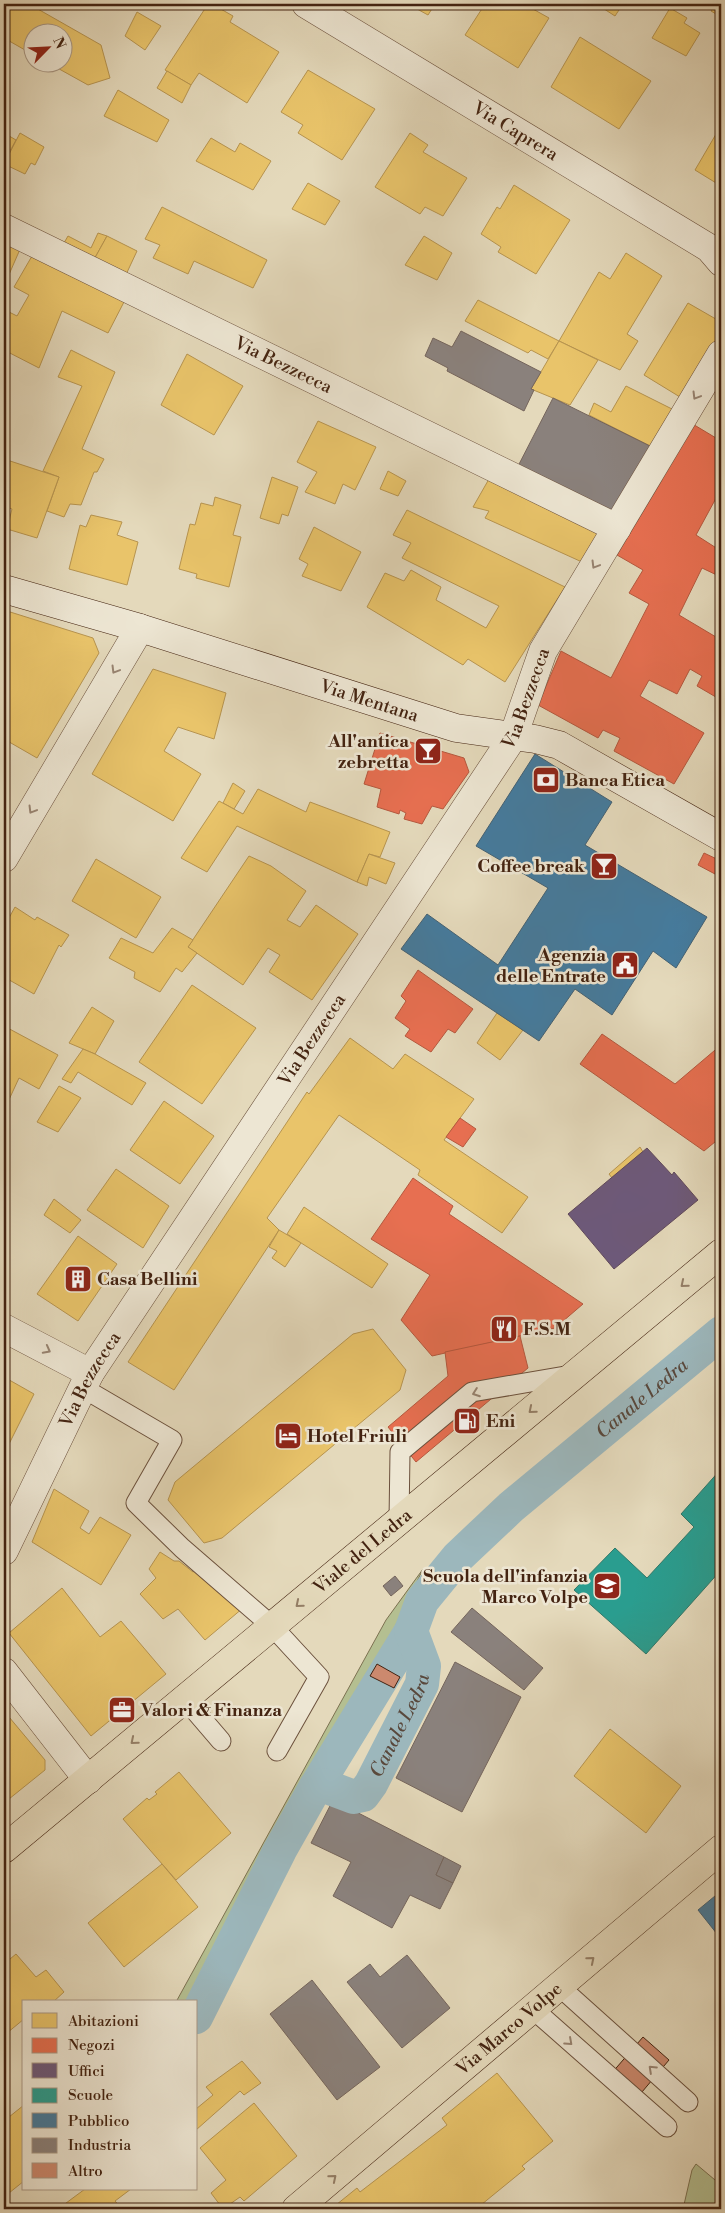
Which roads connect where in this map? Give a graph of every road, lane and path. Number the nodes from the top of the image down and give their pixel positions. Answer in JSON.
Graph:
{"nodes":[{"id":1,"x":306,"y":4,"type":"edge"},
{"id":2,"x":4,"y":228,"type":"edge"},
{"id":3,"x":721,"y":262,"type":"edge"},
{"id":4,"x":721,"y":354,"type":"edge"},
{"id":5,"x":617,"y":528,"type":"junction"},
{"id":6,"x":4,"y":589,"type":"edge"},
{"id":7,"x":140,"y":628,"type":"junction"},
{"id":8,"x":513,"y":737,"type":"junction"},
{"id":9,"x":721,"y":837,"type":"edge"},
{"id":10,"x":4,"y":858,"type":"edge"},
{"id":11,"x":721,"y":1253,"type":"edge"},
{"id":12,"x":4,"y":1328,"type":"edge"},
{"id":13,"x":575,"y":1374,"type":"junction"},
{"id":14,"x":87,"y":1380,"type":"junction"},
{"id":15,"x":399,"y":1521,"type":"junction"},
{"id":16,"x":4,"y":1551,"type":"edge"},
{"id":17,"x":272,"y":1626,"type":"junction"},
{"id":18,"x":4,"y":1672,"type":"edge"},
{"id":19,"x":185,"y":1699,"type":"junction"},
{"id":20,"x":221,"y":1741,"type":"dead end"},
{"id":21,"x":277,"y":1751,"type":"dead end"},
{"id":22,"x":88,"y":1780,"type":"junction"},
{"id":23,"x":4,"y":1849,"type":"edge"},
{"id":24,"x":721,"y":1849,"type":"edge"},
{"id":25,"x":560,"y":1987,"type":"junction"},
{"id":26,"x":533,"y":2010,"type":"junction"},
{"id":27,"x":688,"y":2102,"type":"dead end"},
{"id":28,"x":667,"y":2127,"type":"dead end"},
{"id":29,"x":296,"y":2209,"type":"edge"}],
"edges":[{"from":1,"to":3,"type":"street","name":"Via Caprera"},
{"from":2,"to":5,"type":"street","name":"Via Bezzecca"},
{"from":4,"to":5,"type":"street","name":"Via Bezzecca","one_way":true},
{"from":5,"to":8,"type":"street","name":"Via Bezzecca","one_way":true},
{"from":6,"to":7,"type":"street","name":"Via Mentana"},
{"from":7,"to":8,"type":"street","name":"Via Mentana"},
{"from":7,"to":10,"type":"street","one_way":true},
{"from":8,"to":9,"type":"street","name":"Via Mentana"},
{"from":8,"to":14,"type":"street","name":"Via Bezzecca"},
{"from":11,"to":13,"type":"main road","name":"Viale del Ledra","one_way":true},
{"from":12,"to":14,"type":"street","one_way":true},
{"from":13,"to":15,"type":"main road","name":"Viale del Ledra","one_way":true},
{"from":13,"to":15,"type":"lane","one_way":true},
{"from":14,"to":16,"type":"street","name":"Via Bezzecca"},
{"from":14,"to":17,"type":"lane"},
{"from":15,"to":17,"type":"main road","name":"Viale del Ledra","one_way":true},
{"from":17,"to":19,"type":"main road","name":"Viale del Ledra"},
{"from":17,"to":21,"type":"lane"},
{"from":18,"to":22,"type":"street"},
{"from":19,"to":20,"type":"lane"},
{"from":19,"to":22,"type":"main road","name":"Viale del Ledra","one_way":true},
{"from":22,"to":23,"type":"main road","name":"Viale del Ledra"},
{"from":25,"to":24,"type":"main road","name":"Via Marco Volpe","one_way":true},
{"from":25,"to":26,"type":"main road","name":"Via Marco Volpe"},
{"from":27,"to":25,"type":"lane","one_way":true},
{"from":26,"to":28,"type":"lane","one_way":true},
{"from":29,"to":26,"type":"main road","name":"Via Marco Volpe","one_way":true}]}
